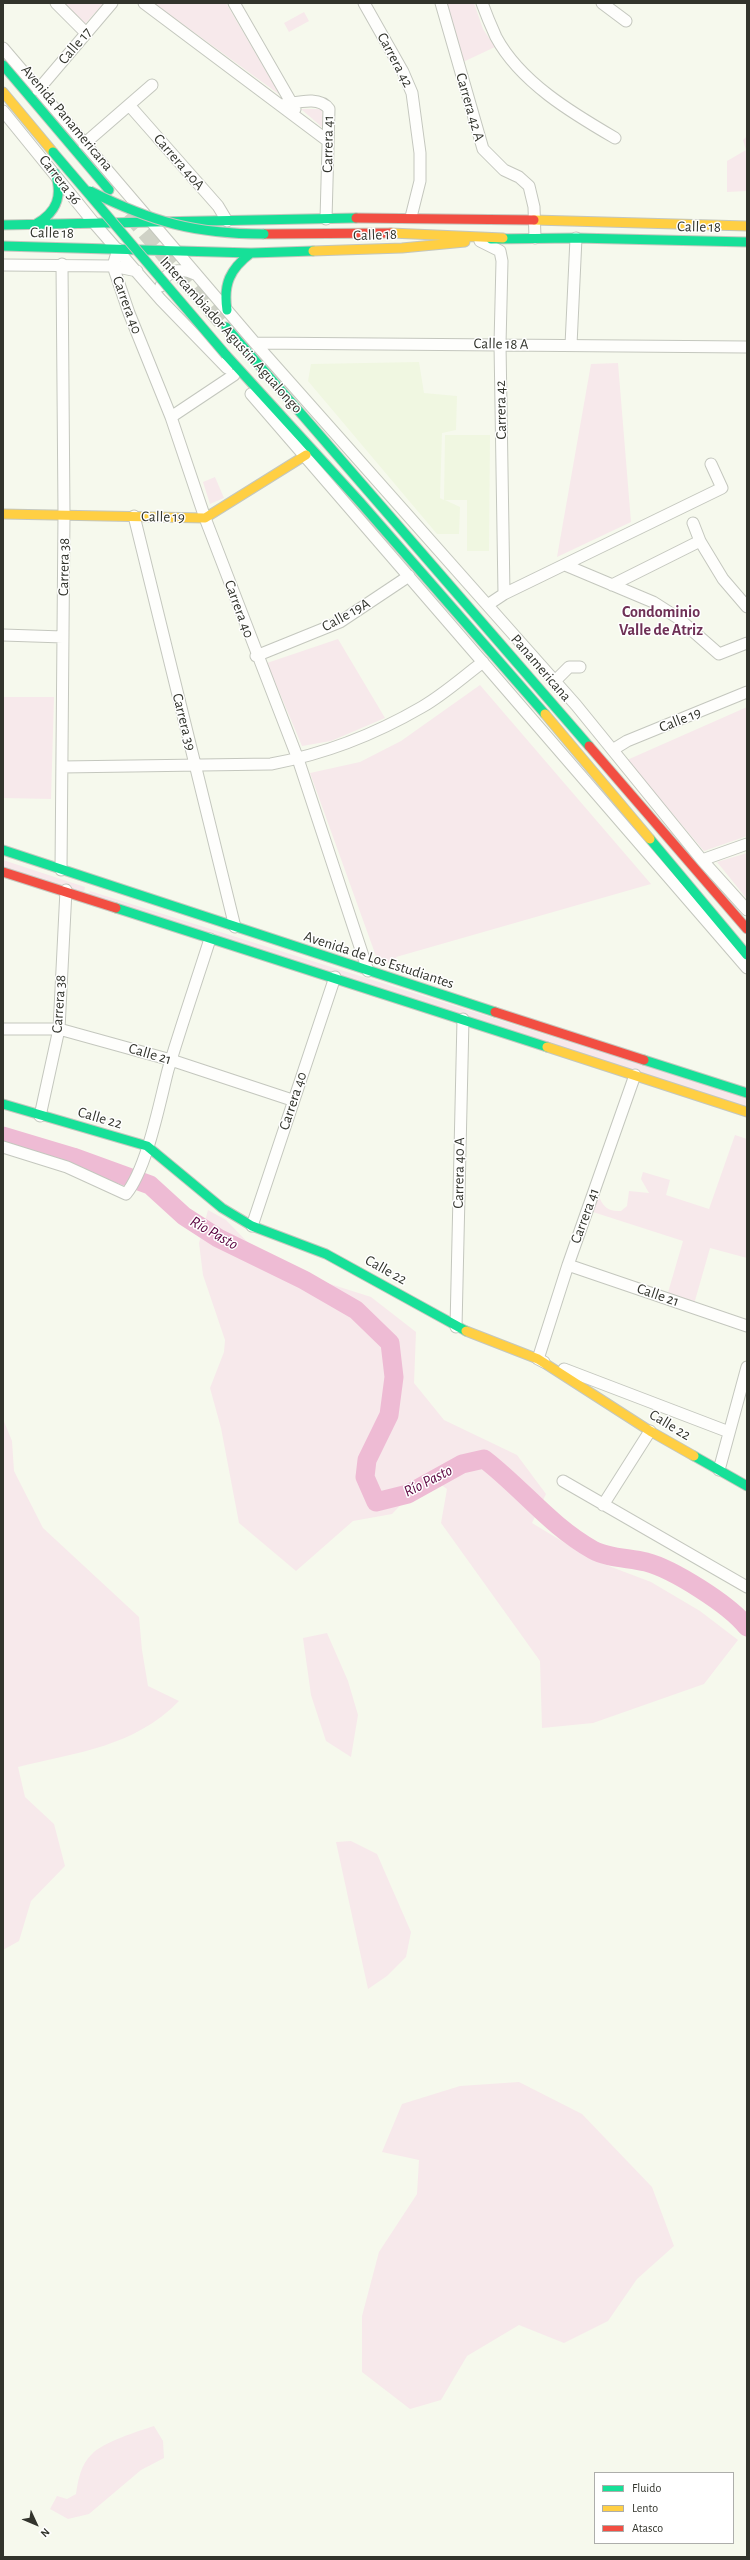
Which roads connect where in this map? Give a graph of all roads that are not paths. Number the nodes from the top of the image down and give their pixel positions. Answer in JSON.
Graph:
{"nodes":[{"id":1,"x":56,"y":3,"type":"edge"},
{"id":2,"x":112,"y":3,"type":"edge"},
{"id":3,"x":144,"y":3,"type":"edge"},
{"id":4,"x":234,"y":3,"type":"edge"},
{"id":5,"x":364,"y":3,"type":"edge"},
{"id":6,"x":441,"y":3,"type":"edge"},
{"id":7,"x":482,"y":3,"type":"edge"},
{"id":8,"x":602,"y":3,"type":"edge"},
{"id":9,"x":626,"y":21,"type":"dead end"},
{"id":10,"x":86,"y":33,"type":"junction"},
{"id":11,"x":3,"y":48,"type":"edge"},
{"id":12,"x":3,"y":65,"type":"edge"},
{"id":13,"x":152,"y":85,"type":"dead end"},
{"id":14,"x":38,"y":90,"type":"junction"},
{"id":15,"x":3,"y":92,"type":"edge"},
{"id":16,"x":292,"y":104,"type":"junction"},
{"id":17,"x":129,"y":105,"type":"junction"},
{"id":18,"x":280,"y":106,"type":"junction"},
{"id":19,"x":3,"y":111,"type":"edge"},
{"id":20,"x":300,"y":119,"type":"junction"},
{"id":21,"x":615,"y":138,"type":"dead end"},
{"id":22,"x":328,"y":141,"type":"junction"},
{"id":23,"x":84,"y":144,"type":"junction"},
{"id":24,"x":55,"y":173,"type":"junction"},
{"id":25,"x":82,"y":187,"type":"junction"},
{"id":26,"x":109,"y":190,"type":"dead end"},
{"id":27,"x":411,"y":217,"type":"junction"},
{"id":28,"x":326,"y":219,"type":"junction"},
{"id":29,"x":534,"y":220,"type":"junction"},
{"id":30,"x":226,"y":221,"type":"junction"},
{"id":31,"x":150,"y":222,"type":"junction"},
{"id":32,"x":94,"y":223,"type":"junction"},
{"id":33,"x":35,"y":224,"type":"junction"},
{"id":34,"x":3,"y":225,"type":"edge"},
{"id":35,"x":747,"y":226,"type":"edge"},
{"id":36,"x":504,"y":238,"type":"junction"},
{"id":37,"x":535,"y":238,"type":"junction"},
{"id":38,"x":576,"y":238,"type":"junction"},
{"id":39,"x":478,"y":240,"type":"junction"},
{"id":40,"x":747,"y":242,"type":"edge"},
{"id":41,"x":3,"y":246,"type":"edge"},
{"id":42,"x":118,"y":249,"type":"junction"},
{"id":43,"x":176,"y":251,"type":"junction"},
{"id":44,"x":251,"y":254,"type":"junction"},
{"id":45,"x":62,"y":264,"type":"junction"},
{"id":46,"x":3,"y":265,"type":"edge"},
{"id":47,"x":113,"y":266,"type":"junction"},
{"id":48,"x":137,"y":271,"type":"junction"},
{"id":49,"x":196,"y":274,"type":"junction"},
{"id":50,"x":161,"y":300,"type":"junction"},
{"id":51,"x":226,"y":310,"type":"junction"},
{"id":52,"x":226,"y":327,"type":"tunnel mouth"},
{"id":53,"x":255,"y":343,"type":"junction"},
{"id":54,"x":500,"y":344,"type":"junction"},
{"id":55,"x":572,"y":344,"type":"junction"},
{"id":56,"x":747,"y":347,"type":"edge"},
{"id":57,"x":234,"y":375,"type":"junction"},
{"id":58,"x":171,"y":417,"type":"junction"},
{"id":59,"x":313,"y":426,"type":"joint"},
{"id":60,"x":306,"y":455,"type":"junction"},
{"id":61,"x":711,"y":464,"type":"dead end"},
{"id":62,"x":3,"y":514,"type":"edge"},
{"id":63,"x":64,"y":514,"type":"junction"},
{"id":64,"x":134,"y":516,"type":"junction"},
{"id":65,"x":205,"y":518,"type":"junction"},
{"id":66,"x":693,"y":523,"type":"dead end"},
{"id":67,"x":700,"y":541,"type":"junction"},
{"id":68,"x":565,"y":565,"type":"junction"},
{"id":69,"x":409,"y":576,"type":"junction"},
{"id":70,"x":612,"y":584,"type":"junction"},
{"id":71,"x":504,"y":594,"type":"junction"},
{"id":72,"x":489,"y":604,"type":"junction"},
{"id":73,"x":747,"y":607,"type":"edge"},
{"id":74,"x":3,"y":635,"type":"edge"},
{"id":75,"x":63,"y":637,"type":"junction"},
{"id":76,"x":747,"y":643,"type":"edge"},
{"id":77,"x":256,"y":656,"type":"junction"},
{"id":78,"x":483,"y":662,"type":"junction"},
{"id":79,"x":580,"y":667,"type":"dead end"},
{"id":80,"x":555,"y":681,"type":"junction"},
{"id":81,"x":747,"y":692,"type":"edge"},
{"id":82,"x":576,"y":705,"type":"junction"},
{"id":83,"x":566,"y":717,"type":"junction"},
{"id":84,"x":614,"y":749,"type":"junction"},
{"id":85,"x":298,"y":759,"type":"junction"},
{"id":86,"x":194,"y":765,"type":"junction"},
{"id":87,"x":62,"y":767,"type":"junction"},
{"id":88,"x":623,"y":815,"type":"junction"},
{"id":89,"x":747,"y":844,"type":"edge"},
{"id":90,"x":3,"y":850,"type":"edge"},
{"id":91,"x":702,"y":860,"type":"junction"},
{"id":92,"x":61,"y":870,"type":"junction"},
{"id":93,"x":3,"y":872,"type":"edge"},
{"id":94,"x":111,"y":886,"type":"junction"},
{"id":95,"x":66,"y":890,"type":"junction"},
{"id":96,"x":107,"y":903,"type":"junction"},
{"id":97,"x":747,"y":910,"type":"edge"},
{"id":98,"x":235,"y":927,"type":"junction"},
{"id":99,"x":747,"y":929,"type":"edge"},
{"id":100,"x":210,"y":939,"type":"junction"},
{"id":101,"x":747,"y":955,"type":"edge"},
{"id":102,"x":747,"y":968,"type":"edge"},
{"id":103,"x":368,"y":971,"type":"junction"},
{"id":104,"x":335,"y":977,"type":"junction"},
{"id":105,"x":462,"y":1019,"type":"junction"},
{"id":106,"x":3,"y":1029,"type":"edge"},
{"id":107,"x":59,"y":1029,"type":"junction"},
{"id":108,"x":172,"y":1060,"type":"junction"},
{"id":109,"x":635,"y":1075,"type":"junction"},
{"id":110,"x":747,"y":1093,"type":"edge"},
{"id":111,"x":292,"y":1100,"type":"junction"},
{"id":112,"x":3,"y":1104,"type":"edge"},
{"id":113,"x":747,"y":1112,"type":"edge"},
{"id":114,"x":35,"y":1114,"type":"junction"},
{"id":115,"x":147,"y":1146,"type":"junction"},
{"id":116,"x":3,"y":1147,"type":"edge"},
{"id":117,"x":252,"y":1226,"type":"junction"},
{"id":118,"x":568,"y":1265,"type":"junction"},
{"id":119,"x":747,"y":1326,"type":"edge"},
{"id":120,"x":456,"y":1327,"type":"junction"},
{"id":121,"x":538,"y":1359,"type":"junction"},
{"id":122,"x":747,"y":1367,"type":"edge"},
{"id":123,"x":650,"y":1431,"type":"junction"},
{"id":124,"x":729,"y":1432,"type":"junction"},
{"id":125,"x":719,"y":1470,"type":"junction"},
{"id":126,"x":563,"y":1481,"type":"dead end"},
{"id":127,"x":747,"y":1486,"type":"edge"},
{"id":128,"x":603,"y":1505,"type":"junction"},
{"id":129,"x":747,"y":1587,"type":"edge"}],
"edges":[{"from":1,"to":10,"type":"street"},
{"from":2,"to":10,"type":"street","name":"Calle 17"},
{"from":3,"to":18,"type":"street"},
{"from":4,"to":16,"type":"street","name":"Carrera 41"},
{"from":5,"to":27,"type":"street","name":"Carrera 42"},
{"from":6,"to":29,"type":"street","name":"Carrera 42 A"},
{"from":7,"to":21,"type":"street"},
{"from":8,"to":9,"type":"street"},
{"from":10,"to":14,"type":"street","name":"Calle 17"},
{"from":11,"to":14,"type":"street"},
{"from":12,"to":26,"type":"main road","name":"Avenida Panamericana"},
{"from":13,"to":17,"type":"street"},
{"from":14,"to":23,"type":"street"},
{"from":15,"to":25,"type":"main road","name":"Intercambiador Agustin Agualongo","bridge":true},
{"from":16,"to":18,"type":"street"},
{"from":16,"to":20,"type":"street","name":"Carrera 41"},
{"from":16,"to":22,"type":"street","name":"Carrera 41"},
{"from":17,"to":23,"type":"street"},
{"from":17,"to":30,"type":"street","name":"Carrera 40A"},
{"from":18,"to":20,"type":"street"},
{"from":19,"to":24,"type":"street","name":"Carrera 36"},
{"from":20,"to":22,"type":"street"},
{"from":22,"to":28,"type":"street","name":"Carrera 41"},
{"from":23,"to":31,"type":"street"},
{"from":24,"to":32,"type":"street","name":"Carrera 36"},
{"from":24,"to":33,"type":"main road"},
{"from":25,"to":36,"type":"main road","bridge":true},
{"from":25,"to":88,"type":"main road","name":"Intercambiador Agustin Agualongo","bridge":true},
{"from":27,"to":28,"type":"main road","name":"Calle 18"},
{"from":27,"to":29,"type":"main road","name":"Calle 18"},
{"from":28,"to":30,"type":"main road","name":"Calle 18"},
{"from":29,"to":35,"type":"main road","name":"Calle 18"},
{"from":29,"to":37,"type":"street","name":"Carrera 42 A"},
{"from":30,"to":31,"type":"main road","name":"Calle 18"},
{"from":31,"to":32,"type":"main road","name":"Calle 18"},
{"from":31,"to":43,"type":"street"},
{"from":32,"to":33,"type":"main road","name":"Calle 18"},
{"from":32,"to":42,"type":"street","name":"Carrera 36"},
{"from":33,"to":34,"type":"main road","name":"Calle 18"},
{"from":36,"to":37,"type":"main road","name":"Calle 18"},
{"from":36,"to":39,"type":"main road","name":"Calle 18"},
{"from":37,"to":38,"type":"main road","name":"Calle 18"},
{"from":38,"to":40,"type":"main road","name":"Calle 18"},
{"from":38,"to":55,"type":"street"},
{"from":39,"to":44,"type":"main road","name":"Calle 18"},
{"from":39,"to":54,"type":"street","name":"Carrera 42"},
{"from":41,"to":42,"type":"main road","name":"Calle 18"},
{"from":42,"to":43,"type":"main road","name":"Calle 18"},
{"from":42,"to":47,"type":"street","name":"Carrera 40"},
{"from":42,"to":48,"type":"street","name":"Carrera 36"},
{"from":43,"to":44,"type":"main road","name":"Calle 18"},
{"from":43,"to":49,"type":"street"},
{"from":44,"to":51,"type":"main road"},
{"from":45,"to":46,"type":"street"},
{"from":45,"to":47,"type":"street"},
{"from":45,"to":63,"type":"street","name":"Carrera 38"},
{"from":47,"to":48,"type":"street"},
{"from":47,"to":58,"type":"street","name":"Carrera 40"},
{"from":48,"to":50,"type":"street","name":"Carrera 36"},
{"from":49,"to":50,"type":"street"},
{"from":49,"to":51,"type":"street"},
{"from":50,"to":57,"type":"street","name":"Carrera 36"},
{"from":51,"to":53,"type":"street"},
{"from":52,"to":59,"type":"main road","name":"Intercambiador Agustin Agualongo"},
{"from":53,"to":54,"type":"street","name":"Calle 18 A"},
{"from":53,"to":72,"type":"street"},
{"from":54,"to":55,"type":"street","name":"Calle 18 A"},
{"from":54,"to":71,"type":"street","name":"Carrera 42"},
{"from":55,"to":56,"type":"street","name":"Calle 18 A"},
{"from":57,"to":58,"type":"street"},
{"from":57,"to":60,"type":"street","name":"Carrera 36"},
{"from":58,"to":65,"type":"street","name":"Carrera 40"},
{"from":59,"to":83,"type":"main road","name":"Panamericana"},
{"from":60,"to":65,"type":"main road","name":"Calle 19"},
{"from":60,"to":69,"type":"street","name":"Carrera 36"},
{"from":61,"to":68,"type":"street"},
{"from":62,"to":63,"type":"main road","name":"Calle 19"},
{"from":63,"to":64,"type":"main road","name":"Calle 19"},
{"from":63,"to":75,"type":"street","name":"Carrera 38"},
{"from":64,"to":65,"type":"main road","name":"Calle 19"},
{"from":64,"to":86,"type":"street","name":"Carrera 39"},
{"from":65,"to":77,"type":"street","name":"Carrera 40"},
{"from":66,"to":67,"type":"street"},
{"from":67,"to":70,"type":"street"},
{"from":67,"to":73,"type":"street"},
{"from":68,"to":70,"type":"street"},
{"from":68,"to":71,"type":"street"},
{"from":69,"to":77,"type":"street","name":"Calle 19A"},
{"from":69,"to":78,"type":"street","name":"Carrera 36"},
{"from":70,"to":76,"type":"street"},
{"from":71,"to":72,"type":"street"},
{"from":72,"to":80,"type":"street"},
{"from":74,"to":75,"type":"street"},
{"from":75,"to":87,"type":"street","name":"Carrera 38"},
{"from":77,"to":85,"type":"street","name":"Carrera 40"},
{"from":78,"to":85,"type":"street"},
{"from":78,"to":88,"type":"street","name":"Carrera 36"},
{"from":79,"to":80,"type":"street"},
{"from":80,"to":82,"type":"street"},
{"from":81,"to":84,"type":"street","name":"Calle 19"},
{"from":82,"to":83,"type":"street"},
{"from":82,"to":84,"type":"street"},
{"from":83,"to":99,"type":"main road","name":"Panamericana"},
{"from":84,"to":91,"type":"street"},
{"from":85,"to":86,"type":"street"},
{"from":85,"to":103,"type":"street","name":"Carrera 40"},
{"from":86,"to":87,"type":"street"},
{"from":86,"to":98,"type":"street","name":"Carrera 39"},
{"from":87,"to":92,"type":"street","name":"Carrera 38"},
{"from":88,"to":101,"type":"main road","name":"Intercambiador Agustin Agualongo"},
{"from":88,"to":102,"type":"street","name":"Carrera 36"},
{"from":89,"to":91,"type":"street"},
{"from":90,"to":92,"type":"main road","name":"Avenida de Los Estudiantes"},
{"from":91,"to":97,"type":"street"},
{"from":92,"to":94,"type":"main road","name":"Avenida de Los Estudiantes"},
{"from":93,"to":95,"type":"main road","name":"Avenida de Los Estudiantes"},
{"from":94,"to":96,"type":"main road"},
{"from":94,"to":98,"type":"main road","name":"Avenida de Los Estudiantes"},
{"from":95,"to":96,"type":"main road","name":"Avenida de Los Estudiantes"},
{"from":95,"to":107,"type":"street","name":"Carrera 38"},
{"from":96,"to":100,"type":"main road","name":"Avenida de Los Estudiantes"},
{"from":98,"to":103,"type":"main road","name":"Avenida de Los Estudiantes"},
{"from":100,"to":104,"type":"main road","name":"Avenida de Los Estudiantes"},
{"from":100,"to":108,"type":"street"},
{"from":103,"to":110,"type":"main road","name":"Avenida de Los Estudiantes"},
{"from":104,"to":105,"type":"main road","name":"Avenida de Los Estudiantes"},
{"from":104,"to":111,"type":"street","name":"Carrera 40"},
{"from":105,"to":109,"type":"main road","name":"Avenida de Los Estudiantes"},
{"from":105,"to":120,"type":"street","name":"Carrera 40 A"},
{"from":106,"to":107,"type":"street","name":"Calle 21"},
{"from":107,"to":108,"type":"street","name":"Calle 21"},
{"from":107,"to":114,"type":"street","name":"Carrera 38"},
{"from":108,"to":111,"type":"street","name":"Calle 21"},
{"from":108,"to":115,"type":"street"},
{"from":109,"to":113,"type":"main road","name":"Avenida de Los Estudiantes"},
{"from":109,"to":118,"type":"street","name":"Carrera 41"},
{"from":111,"to":117,"type":"street","name":"Carrera 40"},
{"from":112,"to":114,"type":"main road","name":"Calle 22"},
{"from":114,"to":115,"type":"main road","name":"Calle 22"},
{"from":115,"to":116,"type":"street"},
{"from":115,"to":117,"type":"main road","name":"Calle 22"},
{"from":117,"to":120,"type":"main road","name":"Calle 22"},
{"from":118,"to":119,"type":"street","name":"Calle 21"},
{"from":118,"to":121,"type":"street","name":"Carrera 41"},
{"from":120,"to":121,"type":"main road","name":"Calle 22"},
{"from":121,"to":123,"type":"main road","name":"Calle 22"},
{"from":121,"to":124,"type":"street"},
{"from":122,"to":124,"type":"street"},
{"from":123,"to":125,"type":"main road","name":"Calle 22"},
{"from":123,"to":128,"type":"street"},
{"from":124,"to":125,"type":"street"},
{"from":125,"to":127,"type":"main road","name":"Calle 22"},
{"from":126,"to":128,"type":"street"},
{"from":128,"to":129,"type":"street"}]}
